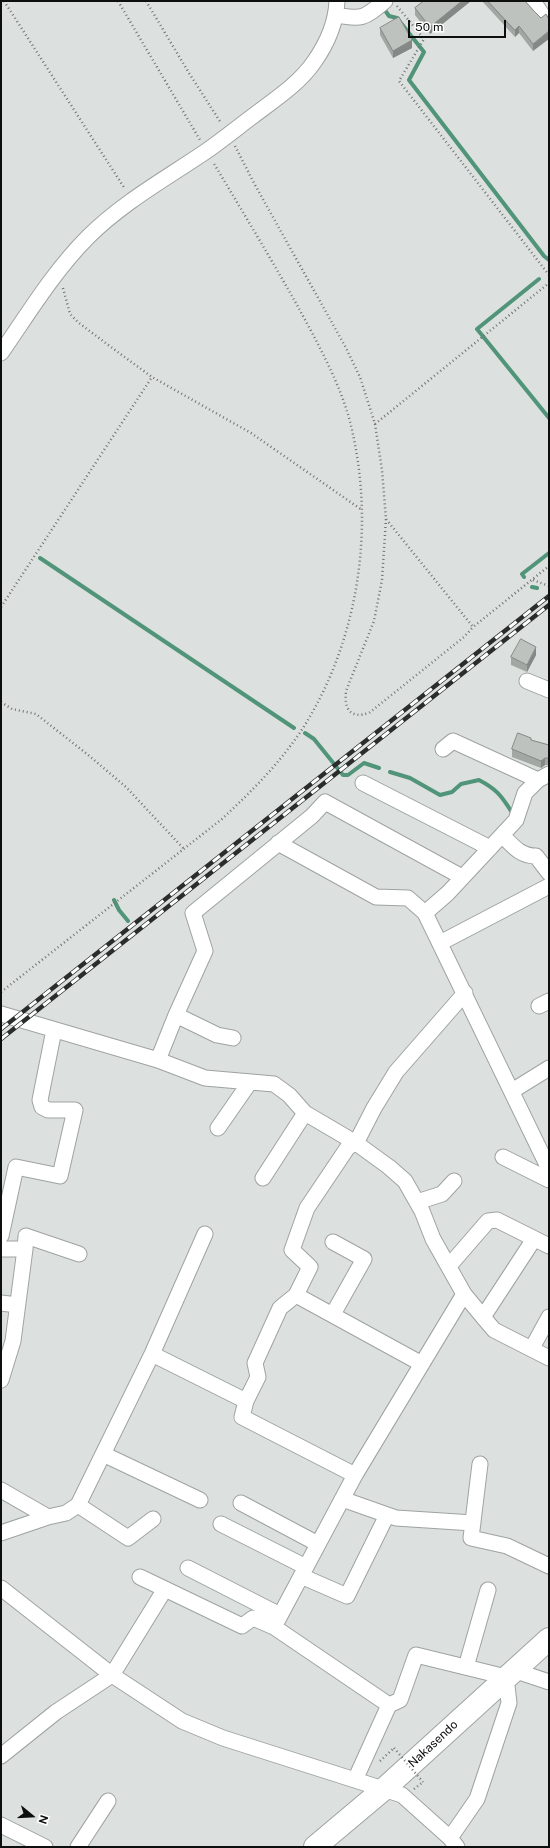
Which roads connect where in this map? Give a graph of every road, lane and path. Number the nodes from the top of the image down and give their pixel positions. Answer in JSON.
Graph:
{"nodes":[{"id":1,"x":4,"y":1,"type":"edge"},
{"id":2,"x":118,"y":1,"type":"edge"},
{"id":3,"x":146,"y":1,"type":"edge"},
{"id":4,"x":384,"y":1,"type":"edge"},
{"id":5,"x":393,"y":1,"type":"edge"},
{"id":6,"x":336,"y":8,"type":"edge"},
{"id":7,"x":228,"y":134,"type":"junction"},
{"id":8,"x":206,"y":151,"type":"junction"},
{"id":9,"x":132,"y":200,"type":"junction"},
{"id":10,"x":61,"y":269,"type":"junction"},
{"id":11,"x":549,"y":275,"type":"edge"},
{"id":12,"x":549,"y":282,"type":"edge"},
{"id":13,"x":1,"y":353,"type":"edge"},
{"id":14,"x":152,"y":376,"type":"junction"},
{"id":15,"x":375,"y":424,"type":"junction"},
{"id":16,"x":362,"y":510,"type":"junction"},
{"id":17,"x":386,"y":519,"type":"junction"},
{"id":18,"x":549,"y":566,"type":"edge"},
{"id":19,"x":532,"y":580,"type":"junction"},
{"id":20,"x":549,"y":586,"type":"edge"},
{"id":21,"x":1,"y":606,"type":"edge"},
{"id":22,"x":473,"y":627,"type":"junction"},
{"id":23,"x":528,"y":681,"type":"dead end"},
{"id":24,"x":549,"y":690,"type":"edge"},
{"id":25,"x":1,"y":702,"type":"edge"},
{"id":26,"x":443,"y":749,"type":"dead end"},
{"id":27,"x":544,"y":777,"type":"edge"},
{"id":28,"x":363,"y":783,"type":"dead end"},
{"id":29,"x":502,"y":835,"type":"junction"},
{"id":30,"x":278,"y":843,"type":"junction"},
{"id":31,"x":183,"y":848,"type":"junction"},
{"id":32,"x":490,"y":848,"type":"junction"},
{"id":33,"x":549,"y":873,"type":"edge"},
{"id":34,"x":462,"y":877,"type":"junction"},
{"id":35,"x":549,"y":886,"type":"edge"},
{"id":36,"x":425,"y":912,"type":"junction"},
{"id":37,"x":440,"y":943,"type":"junction"},
{"id":38,"x":1,"y":992,"type":"edge"},
{"id":39,"x":465,"y":993,"type":"junction"},
{"id":40,"x":1,"y":1014,"type":"edge"},
{"id":41,"x":176,"y":1015,"type":"junction"},
{"id":42,"x":54,"y":1030,"type":"junction"},
{"id":43,"x":233,"y":1038,"type":"dead end"},
{"id":44,"x":158,"y":1060,"type":"junction"},
{"id":45,"x":549,"y":1068,"type":"edge"},
{"id":46,"x":250,"y":1082,"type":"junction"},
{"id":47,"x":512,"y":1091,"type":"junction"},
{"id":48,"x":305,"y":1113,"type":"junction"},
{"id":49,"x":218,"y":1128,"type":"dead end"},
{"id":50,"x":356,"y":1143,"type":"junction"},
{"id":51,"x":503,"y":1157,"type":"dead end"},
{"id":52,"x":549,"y":1169,"type":"edge"},
{"id":53,"x":263,"y":1178,"type":"dead end"},
{"id":54,"x":549,"y":1180,"type":"edge"},
{"id":55,"x":454,"y":1181,"type":"dead end"},
{"id":56,"x":417,"y":1202,"type":"junction"},
{"id":57,"x":206,"y":1234,"type":"dead end"},
{"id":58,"x":1,"y":1236,"type":"edge"},
{"id":59,"x":534,"y":1239,"type":"junction"},
{"id":60,"x":333,"y":1242,"type":"dead end"},
{"id":61,"x":549,"y":1246,"type":"edge"},
{"id":62,"x":1,"y":1249,"type":"edge"},
{"id":63,"x":25,"y":1249,"type":"junction"},
{"id":64,"x":79,"y":1254,"type":"dead end"},
{"id":65,"x":449,"y":1266,"type":"junction"},
{"id":66,"x":464,"y":1294,"type":"junction"},
{"id":67,"x":296,"y":1295,"type":"junction"},
{"id":68,"x":1,"y":1303,"type":"edge"},
{"id":69,"x":17,"y":1305,"type":"junction"},
{"id":70,"x":333,"y":1314,"type":"junction"},
{"id":71,"x":483,"y":1317,"type":"junction"},
{"id":72,"x":549,"y":1318,"type":"edge"},
{"id":73,"x":532,"y":1348,"type":"junction"},
{"id":74,"x":152,"y":1354,"type":"junction"},
{"id":75,"x":549,"y":1358,"type":"edge"},
{"id":76,"x":422,"y":1364,"type":"junction"},
{"id":77,"x":1,"y":1380,"type":"edge"},
{"id":78,"x":246,"y":1401,"type":"junction"},
{"id":79,"x":103,"y":1454,"type":"junction"},
{"id":80,"x":480,"y":1464,"type":"dead end"},
{"id":81,"x":355,"y":1475,"type":"junction"},
{"id":82,"x":1,"y":1490,"type":"edge"},
{"id":83,"x":342,"y":1499,"type":"junction"},
{"id":84,"x":200,"y":1500,"type":"dead end"},
{"id":85,"x":241,"y":1503,"type":"dead end"},
{"id":86,"x":78,"y":1505,"type":"junction"},
{"id":87,"x":387,"y":1515,"type":"junction"},
{"id":88,"x":48,"y":1518,"type":"junction"},
{"id":89,"x":152,"y":1519,"type":"dead end"},
{"id":90,"x":473,"y":1523,"type":"junction"},
{"id":91,"x":221,"y":1524,"type":"dead end"},
{"id":92,"x":1,"y":1533,"type":"edge"},
{"id":93,"x":318,"y":1544,"type":"junction"},
{"id":94,"x":549,"y":1566,"type":"edge"},
{"id":95,"x":188,"y":1568,"type":"dead end"},
{"id":96,"x":303,"y":1572,"type":"junction"},
{"id":97,"x":140,"y":1577,"type":"dead end"},
{"id":98,"x":1,"y":1588,"type":"edge"},
{"id":99,"x":165,"y":1589,"type":"junction"},
{"id":100,"x":488,"y":1590,"type":"dead end"},
{"id":101,"x":277,"y":1621,"type":"junction"},
{"id":102,"x":549,"y":1639,"type":"edge"},
{"id":103,"x":466,"y":1667,"type":"junction"},
{"id":104,"x":509,"y":1674,"type":"junction"},
{"id":105,"x":112,"y":1675,"type":"junction"},
{"id":106,"x":549,"y":1682,"type":"edge"},
{"id":107,"x":389,"y":1705,"type":"junction"},
{"id":108,"x":1,"y":1756,"type":"edge"},
{"id":109,"x":376,"y":1764,"type":"dead end"},
{"id":110,"x":355,"y":1780,"type":"junction"},
{"id":111,"x":423,"y":1782,"type":"dead end"},
{"id":112,"x":384,"y":1789,"type":"junction"},
{"id":113,"x":108,"y":1800,"type":"dead end"},
{"id":114,"x":363,"y":1805,"type":"junction"},
{"id":115,"x":1,"y":1825,"type":"edge"},
{"id":116,"x":454,"y":1842,"type":"edge"},
{"id":117,"x":45,"y":1847,"type":"edge"},
{"id":118,"x":78,"y":1847,"type":"edge"},
{"id":119,"x":315,"y":1847,"type":"edge"},
{"id":120,"x":324,"y":1847,"type":"edge"}],
"edges":[{"from":1,"to":9,"type":"path"},
{"from":2,"to":8,"type":"path"},
{"from":3,"to":7,"type":"path"},
{"from":4,"to":6,"type":"street"},
{"from":5,"to":11,"type":"path"},
{"from":6,"to":7,"type":"street"},
{"from":7,"to":8,"type":"street"},
{"from":7,"to":15,"type":"path"},
{"from":8,"to":9,"type":"street"},
{"from":8,"to":16,"type":"path"},
{"from":9,"to":10,"type":"street"},
{"from":10,"to":13,"type":"street"},
{"from":10,"to":14,"type":"path"},
{"from":12,"to":15,"type":"path"},
{"from":14,"to":16,"type":"path"},
{"from":14,"to":21,"type":"path"},
{"from":15,"to":17,"type":"path"},
{"from":16,"to":31,"type":"path"},
{"from":17,"to":22,"type":"path"},
{"from":17,"to":22,"type":"path"},
{"from":18,"to":19,"type":"path"},
{"from":19,"to":20,"type":"path"},
{"from":19,"to":22,"type":"path"},
{"from":23,"to":24,"type":"street"},
{"from":25,"to":31,"type":"path"},
{"from":26,"to":27,"type":"street"},
{"from":27,"to":29,"type":"street"},
{"from":28,"to":32,"type":"street"},
{"from":29,"to":32,"type":"street"},
{"from":29,"to":33,"type":"street"},
{"from":30,"to":34,"type":"street"},
{"from":30,"to":36,"type":"street"},
{"from":30,"to":41,"type":"street"},
{"from":31,"to":38,"type":"path"},
{"from":32,"to":34,"type":"street"},
{"from":34,"to":36,"type":"street"},
{"from":35,"to":37,"type":"street"},
{"from":36,"to":37,"type":"street"},
{"from":37,"to":39,"type":"street"},
{"from":39,"to":47,"type":"street"},
{"from":39,"to":50,"type":"street"},
{"from":40,"to":42,"type":"street"},
{"from":41,"to":43,"type":"street"},
{"from":41,"to":44,"type":"street"},
{"from":42,"to":44,"type":"street"},
{"from":42,"to":58,"type":"street"},
{"from":44,"to":46,"type":"street"},
{"from":45,"to":47,"type":"street"},
{"from":46,"to":48,"type":"street"},
{"from":46,"to":49,"type":"street"},
{"from":47,"to":52,"type":"street"},
{"from":48,"to":50,"type":"street"},
{"from":48,"to":53,"type":"street"},
{"from":50,"to":56,"type":"street"},
{"from":50,"to":67,"type":"street"},
{"from":51,"to":54,"type":"street"},
{"from":55,"to":56,"type":"street"},
{"from":56,"to":65,"type":"street"},
{"from":57,"to":74,"type":"street"},
{"from":59,"to":61,"type":"street"},
{"from":59,"to":65,"type":"street"},
{"from":59,"to":71,"type":"street"},
{"from":60,"to":70,"type":"street"},
{"from":62,"to":63,"type":"street"},
{"from":63,"to":64,"type":"street"},
{"from":63,"to":69,"type":"street"},
{"from":65,"to":66,"type":"street"},
{"from":66,"to":71,"type":"street"},
{"from":66,"to":76,"type":"street"},
{"from":67,"to":70,"type":"street"},
{"from":67,"to":78,"type":"street"},
{"from":68,"to":69,"type":"street"},
{"from":69,"to":77,"type":"street"},
{"from":70,"to":76,"type":"street"},
{"from":71,"to":73,"type":"street"},
{"from":72,"to":73,"type":"street"},
{"from":73,"to":75,"type":"street"},
{"from":74,"to":78,"type":"street"},
{"from":74,"to":79,"type":"street"},
{"from":76,"to":81,"type":"street"},
{"from":78,"to":81,"type":"street"},
{"from":79,"to":84,"type":"street"},
{"from":79,"to":86,"type":"street"},
{"from":80,"to":90,"type":"street"},
{"from":81,"to":83,"type":"street"},
{"from":82,"to":88,"type":"street"},
{"from":83,"to":87,"type":"street"},
{"from":83,"to":93,"type":"street"},
{"from":85,"to":93,"type":"street"},
{"from":86,"to":88,"type":"street"},
{"from":86,"to":89,"type":"street"},
{"from":87,"to":90,"type":"street"},
{"from":87,"to":96,"type":"street"},
{"from":88,"to":92,"type":"street"},
{"from":90,"to":94,"type":"street"},
{"from":91,"to":96,"type":"street"},
{"from":93,"to":96,"type":"street"},
{"from":95,"to":101,"type":"street"},
{"from":96,"to":101,"type":"street"},
{"from":97,"to":99,"type":"street"},
{"from":98,"to":105,"type":"street"},
{"from":99,"to":101,"type":"street"},
{"from":99,"to":105,"type":"street"},
{"from":100,"to":103,"type":"street"},
{"from":101,"to":107,"type":"street"},
{"from":102,"to":104,"type":"highway","name":"Nakasendo"},
{"from":103,"to":104,"type":"street"},
{"from":103,"to":107,"type":"street"},
{"from":104,"to":106,"type":"street"},
{"from":104,"to":112,"type":"highway","name":"Nakasendo"},
{"from":104,"to":116,"type":"street"},
{"from":105,"to":108,"type":"street"},
{"from":105,"to":110,"type":"street"},
{"from":107,"to":110,"type":"street"},
{"from":109,"to":111,"type":"path","bridge":true},
{"from":110,"to":112,"type":"street"},
{"from":112,"to":114,"type":"highway","name":"Nakasendo"},
{"from":112,"to":116,"type":"street"},
{"from":113,"to":118,"type":"street"},
{"from":114,"to":119,"type":"highway","name":"Nakasendo"},
{"from":114,"to":120,"type":"highway"},
{"from":115,"to":117,"type":"street"}]}
